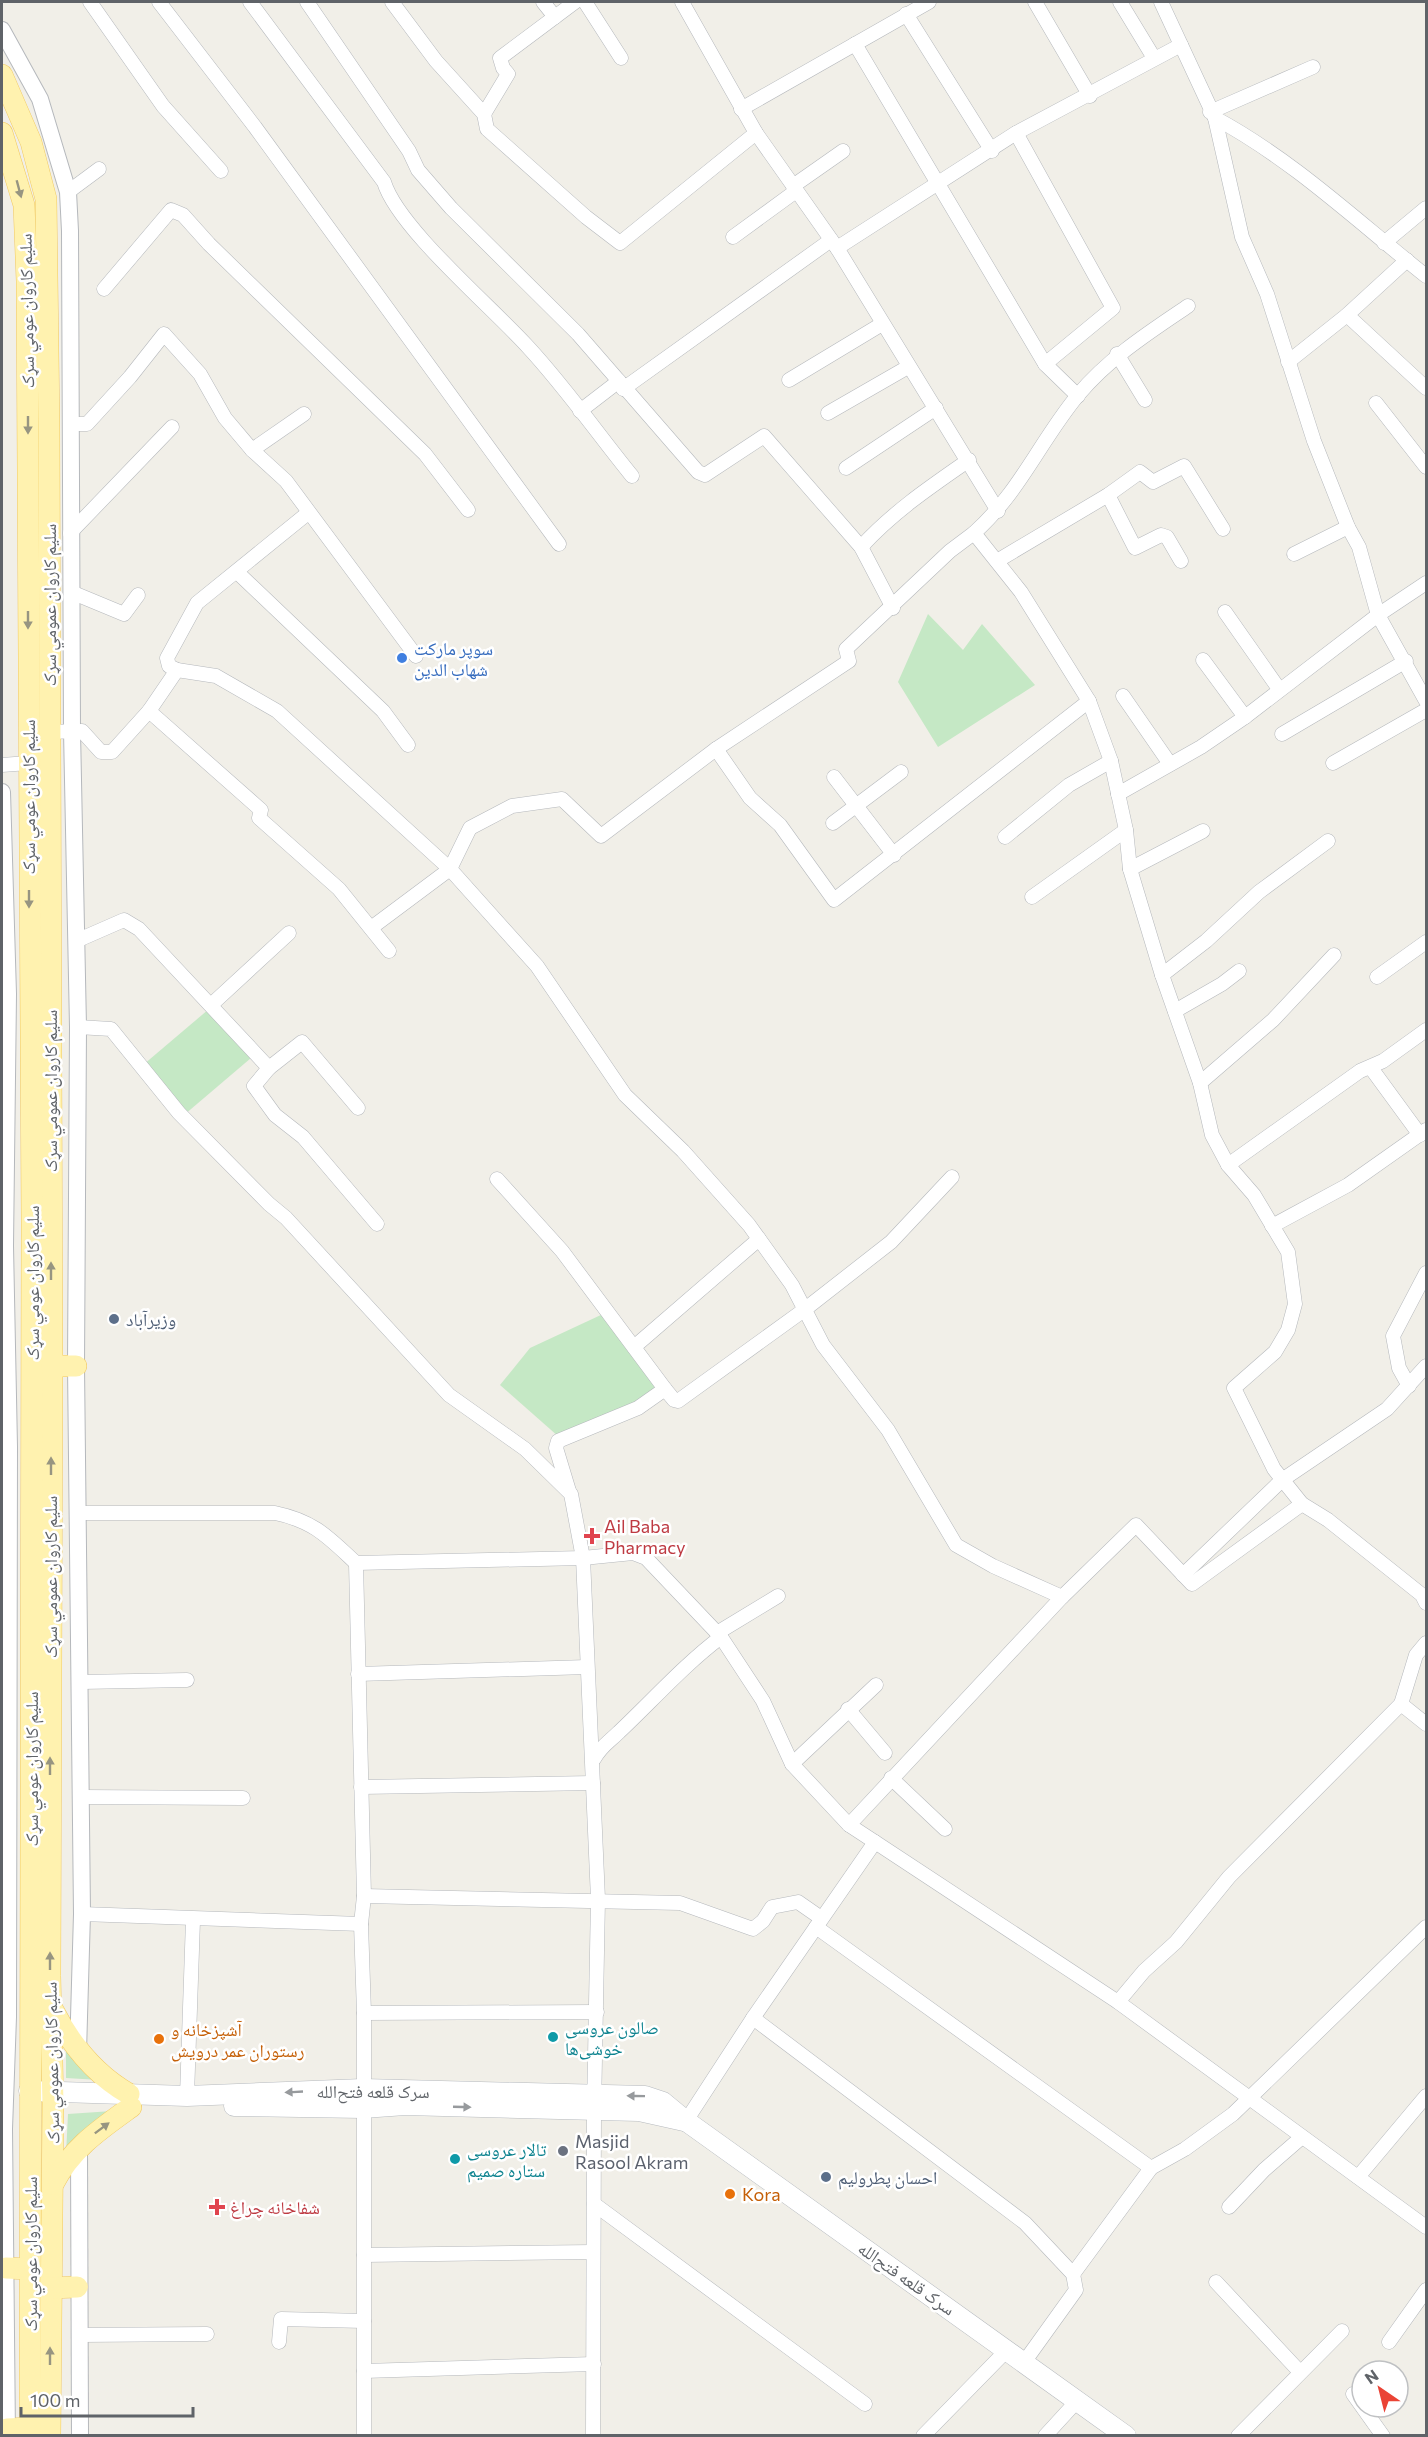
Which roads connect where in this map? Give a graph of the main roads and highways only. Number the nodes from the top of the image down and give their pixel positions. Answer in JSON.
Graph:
{"nodes":[{"id":1,"x":2,"y":75,"type":"edge"},
{"id":2,"x":2,"y":133,"type":"edge"},
{"id":3,"x":41,"y":1223,"type":"junction"},
{"id":4,"x":52,"y":1366,"type":"junction"},
{"id":5,"x":76,"y":1366,"type":"road end"},
{"id":6,"x":51,"y":2006,"type":"junction"},
{"id":7,"x":29,"y":2098,"type":"junction"},
{"id":8,"x":53,"y":2098,"type":"junction"},
{"id":9,"x":363,"y":2098,"type":"junction"},
{"id":10,"x":130,"y":2100,"type":"junction"},
{"id":11,"x":52,"y":2187,"type":"junction"},
{"id":12,"x":6,"y":2268,"type":"road end"},
{"id":13,"x":30,"y":2269,"type":"junction"},
{"id":14,"x":77,"y":2287,"type":"road end"},
{"id":15,"x":49,"y":2288,"type":"junction"},
{"id":16,"x":7,"y":2432,"type":"edge"},
{"id":17,"x":37,"y":2433,"type":"edge"},
{"id":18,"x":1126,"y":2436,"type":"edge"}],
"edges":[{"from":1,"to":3,"type":"main road","name":"سلیم کاروان عمومي سړک"},
{"from":2,"to":3,"type":"main road","name":"سلیم کاروان عومي سړک","one_way":true},
{"from":4,"to":3,"type":"main road","name":"سلیم کاروان عمومي سړک","one_way":true},
{"from":3,"to":7,"type":"main road","name":"سلیم کاروان عومي سړک"},
{"from":4,"to":5,"type":"main road"},
{"from":6,"to":4,"type":"main road","name":"سلیم کاروان عمومي سړک","one_way":true},
{"from":6,"to":8,"type":"main road","name":"سلیم کاروان عمومي سړک"},
{"from":6,"to":10,"type":"main road"},
{"from":7,"to":8,"type":"main road","name":"سرک قلعه فتح‌الله"},
{"from":7,"to":13,"type":"main road","name":"سلیم کاروان عومي سړک"},
{"from":8,"to":10,"type":"main road","name":"سرک قلعه فتح‌الله"},
{"from":8,"to":11,"type":"main road","name":"سلیم کاروان عمومي سړک"},
{"from":9,"to":10,"type":"main road","name":"سرک قلعه فتح‌الله"},
{"from":9,"to":10,"type":"main road","name":"سرک قلعه فتح‌الله","one_way":true},
{"from":9,"to":18,"type":"main road","name":"سرک قلعه فتح‌الله"},
{"from":11,"to":10,"type":"main road","one_way":true},
{"from":11,"to":15,"type":"main road","name":"سلیم کاروان عمومي سړک"},
{"from":12,"to":13,"type":"main road"},
{"from":13,"to":17,"type":"main road","name":"سلیم کاروان عومي سړک"},
{"from":14,"to":15,"type":"main road"},
{"from":17,"to":15,"type":"main road","name":"سلیم کاروان عمومي سړک","one_way":true},
{"from":16,"to":17,"type":"main road"}]}
